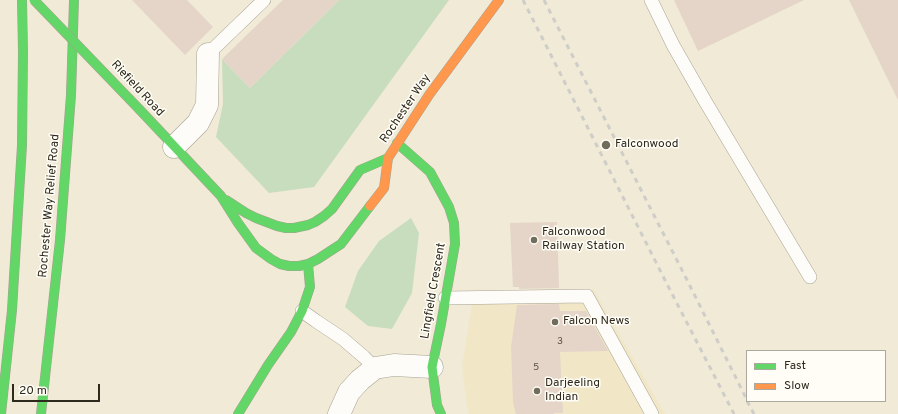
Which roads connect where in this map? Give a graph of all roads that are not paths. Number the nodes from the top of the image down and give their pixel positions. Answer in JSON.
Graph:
{"nodes":[{"id":1,"x":22,"y":0,"type":"edge"},
{"id":2,"x":34,"y":0,"type":"edge"},
{"id":3,"x":74,"y":0,"type":"edge"},
{"id":4,"x":264,"y":0,"type":"edge"},
{"id":5,"x":499,"y":0,"type":"edge"},
{"id":6,"x":651,"y":0,"type":"edge"},
{"id":7,"x":208,"y":54,"type":"joint"},
{"id":8,"x":397,"y":143,"type":"junction"},
{"id":9,"x":174,"y":147,"type":"junction"},
{"id":10,"x":388,"y":158,"type":"junction"},
{"id":11,"x":221,"y":196,"type":"junction"},
{"id":12,"x":308,"y":264,"type":"junction"},
{"id":13,"x":810,"y":277,"type":"dead end"},
{"id":14,"x":445,"y":298,"type":"junction"},
{"id":15,"x":302,"y":311,"type":"junction"},
{"id":16,"x":432,"y":367,"type":"junction"},
{"id":17,"x":375,"y":368,"type":"junction"},
{"id":18,"x":1,"y":414,"type":"edge"},
{"id":19,"x":41,"y":414,"type":"edge"},
{"id":20,"x":238,"y":414,"type":"edge"},
{"id":21,"x":339,"y":414,"type":"edge"},
{"id":22,"x":441,"y":414,"type":"edge"},
{"id":23,"x":652,"y":414,"type":"edge"}],
"edges":[{"from":1,"to":18,"type":"main road"},
{"from":2,"to":9,"type":"main road","name":"Riefield Road","bridge":true},
{"from":3,"to":19,"type":"main road","name":"Rochester Way Relief Road"},
{"from":4,"to":7,"type":"lane"},
{"from":5,"to":8,"type":"main road","name":"Rochester Way"},
{"from":6,"to":13,"type":"lane"},
{"from":7,"to":9,"type":"street"},
{"from":8,"to":10,"type":"main road","name":"Rochester Way"},
{"from":8,"to":14,"type":"main road","name":"Lingfield Crescent"},
{"from":9,"to":11,"type":"main road","name":"Riefield Road"},
{"from":10,"to":11,"type":"main road","name":"Riefield Road"},
{"from":10,"to":12,"type":"main road","name":"Rochester Way"},
{"from":11,"to":12,"type":"main road","name":"Riefield Road"},
{"from":12,"to":15,"type":"main road"},
{"from":14,"to":16,"type":"main road","name":"Lingfield Crescent"},
{"from":14,"to":23,"type":"lane"},
{"from":15,"to":17,"type":"lane"},
{"from":15,"to":20,"type":"main road"},
{"from":16,"to":17,"type":"street"},
{"from":16,"to":22,"type":"main road","name":"Lingfield Crescent"},
{"from":17,"to":21,"type":"street"}]}
